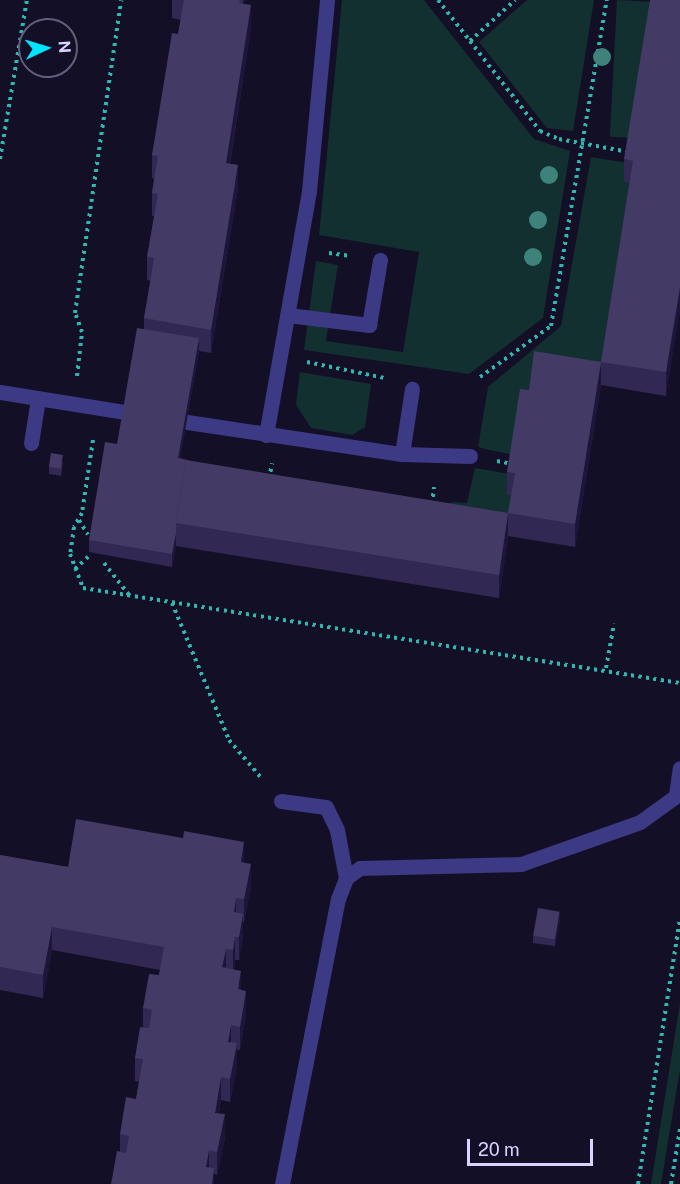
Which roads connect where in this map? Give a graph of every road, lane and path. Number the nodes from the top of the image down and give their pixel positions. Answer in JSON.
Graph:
{"nodes":[{"id":1,"x":27,"y":0,"type":"edge"},
{"id":2,"x":121,"y":0,"type":"edge"},
{"id":3,"x":327,"y":0,"type":"edge"},
{"id":4,"x":438,"y":0,"type":"edge"},
{"id":5,"x":515,"y":0,"type":"edge"},
{"id":6,"x":607,"y":0,"type":"edge"},
{"id":7,"x":470,"y":41,"type":"junction"},
{"id":8,"x":580,"y":144,"type":"junction"},
{"id":9,"x":629,"y":152,"type":"edge"},
{"id":10,"x":0,"y":159,"type":"edge"},
{"id":11,"x":298,"y":248,"type":"junction"},
{"id":12,"x":380,"y":260,"type":"joint"},
{"id":13,"x":288,"y":315,"type":"junction"},
{"id":14,"x":279,"y":358,"type":"junction"},
{"id":15,"x":480,"y":377,"type":"dead end"},
{"id":16,"x":412,"y":389,"type":"joint"},
{"id":17,"x":0,"y":392,"type":"edge"},
{"id":18,"x":38,"y":399,"type":"junction"},
{"id":19,"x":69,"y":404,"type":"junction"},
{"id":20,"x":125,"y":412,"type":"edge"},
{"id":21,"x":187,"y":422,"type":"edge"},
{"id":22,"x":266,"y":435,"type":"junction"},
{"id":23,"x":93,"y":440,"type":"dead end"},
{"id":24,"x":31,"y":443,"type":"dead end"},
{"id":25,"x":402,"y":454,"type":"junction"},
{"id":26,"x":470,"y":456,"type":"dead end"},
{"id":27,"x":272,"y":462,"type":"dead end"},
{"id":28,"x":268,"y":485,"type":"edge"},
{"id":29,"x":434,"y":487,"type":"dead end"},
{"id":30,"x":430,"y":514,"type":"edge"},
{"id":31,"x":79,"y":520,"type":"junction"},
{"id":32,"x":88,"y":535,"type":"edge"},
{"id":33,"x":88,"y":557,"type":"edge"},
{"id":34,"x":104,"y":563,"type":"edge"},
{"id":35,"x":74,"y":570,"type":"junction"},
{"id":36,"x":129,"y":595,"type":"junction"},
{"id":37,"x":172,"y":603,"type":"junction"},
{"id":38,"x":614,"y":624,"type":"dead end"},
{"id":39,"x":606,"y":668,"type":"junction"},
{"id":40,"x":680,"y":683,"type":"edge"},
{"id":41,"x":680,"y":768,"type":"edge"},
{"id":42,"x":678,"y":794,"type":"edge"},
{"id":43,"x":281,"y":801,"type":"joint"},
{"id":44,"x":346,"y":878,"type":"junction"},
{"id":45,"x":680,"y":919,"type":"edge"},
{"id":46,"x":680,"y":1129,"type":"edge"},
{"id":47,"x":282,"y":1184,"type":"edge"},
{"id":48,"x":638,"y":1184,"type":"edge"},
{"id":49,"x":671,"y":1184,"type":"edge"}],
"edges":[{"from":1,"to":10,"type":"path"},
{"from":2,"to":19,"type":"path"},
{"from":3,"to":11,"type":"street"},
{"from":4,"to":7,"type":"path"},
{"from":5,"to":7,"type":"path"},
{"from":6,"to":8,"type":"path"},
{"from":7,"to":8,"type":"path"},
{"from":8,"to":9,"type":"path"},
{"from":8,"to":15,"type":"path"},
{"from":11,"to":12,"type":"path"},
{"from":11,"to":13,"type":"street"},
{"from":12,"to":13,"type":"street"},
{"from":13,"to":14,"type":"street"},
{"from":14,"to":16,"type":"path"},
{"from":14,"to":22,"type":"street"},
{"from":16,"to":25,"type":"street"},
{"from":17,"to":18,"type":"street"},
{"from":18,"to":19,"type":"street"},
{"from":18,"to":24,"type":"street"},
{"from":19,"to":20,"type":"street"},
{"from":21,"to":22,"type":"street"},
{"from":22,"to":25,"type":"street"},
{"from":23,"to":31,"type":"path"},
{"from":25,"to":26,"type":"street"},
{"from":27,"to":28,"type":"path"},
{"from":29,"to":30,"type":"path"},
{"from":31,"to":32,"type":"path"},
{"from":31,"to":35,"type":"path"},
{"from":33,"to":35,"type":"path"},
{"from":34,"to":36,"type":"path"},
{"from":35,"to":36,"type":"path"},
{"from":36,"to":37,"type":"path"},
{"from":37,"to":39,"type":"path"},
{"from":37,"to":43,"type":"path"},
{"from":38,"to":39,"type":"path"},
{"from":39,"to":40,"type":"path"},
{"from":41,"to":42,"type":"street"},
{"from":42,"to":44,"type":"street"},
{"from":43,"to":44,"type":"street"},
{"from":44,"to":47,"type":"street"},
{"from":45,"to":48,"type":"path"},
{"from":46,"to":49,"type":"path"}]}
